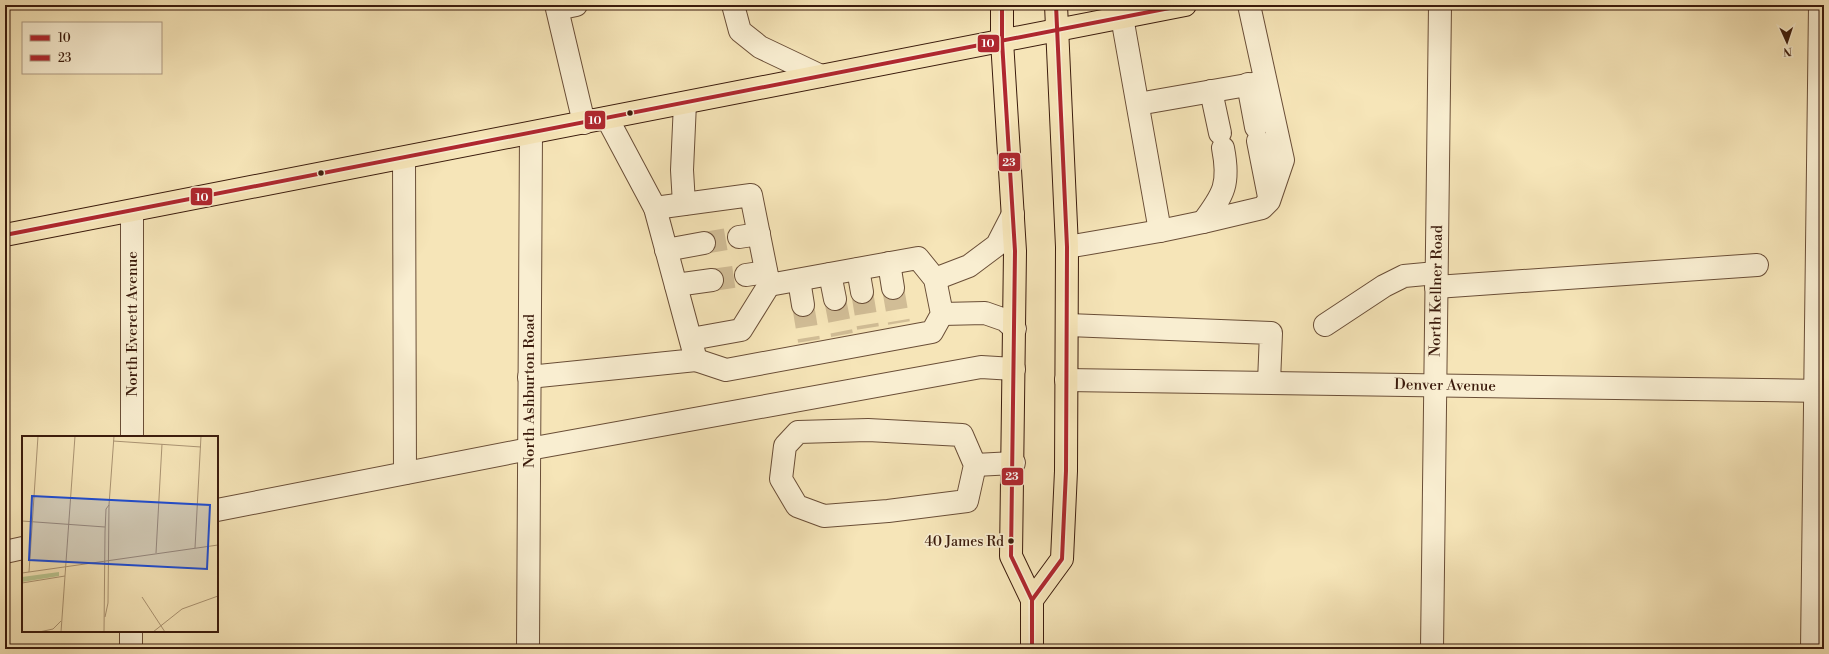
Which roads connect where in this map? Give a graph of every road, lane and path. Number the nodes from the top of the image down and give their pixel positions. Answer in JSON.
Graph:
{"nodes":[{"id":1,"x":576,"y":5,"type":"edge"},
{"id":2,"x":733,"y":5,"type":"edge"},
{"id":3,"x":1002,"y":5,"type":"edge"},
{"id":4,"x":1056,"y":5,"type":"edge"},
{"id":5,"x":1185,"y":5,"type":"edge"},
{"id":6,"x":1249,"y":5,"type":"edge"},
{"id":7,"x":1440,"y":5,"type":"edge"},
{"id":8,"x":1820,"y":5,"type":"edge"},
{"id":9,"x":1122,"y":18,"type":"junction"},
{"id":10,"x":1057,"y":31,"type":"junction"},
{"id":11,"x":1002,"y":41,"type":"junction"},
{"id":12,"x":821,"y":76,"type":"junction"},
{"id":13,"x":1256,"y":83,"type":"junction"},
{"id":14,"x":1211,"y":91,"type":"junction"},
{"id":15,"x":685,"y":103,"type":"junction"},
{"id":16,"x":1138,"y":104,"type":"junction"},
{"id":17,"x":607,"y":118,"type":"junction"},
{"id":18,"x":584,"y":123,"type":"junction"},
{"id":19,"x":531,"y":133,"type":"junction"},
{"id":20,"x":404,"y":158,"type":"junction"},
{"id":21,"x":1269,"y":201,"type":"junction"},
{"id":22,"x":684,"y":204,"type":"junction"},
{"id":23,"x":655,"y":208,"type":"junction"},
{"id":24,"x":132,"y":211,"type":"junction"},
{"id":25,"x":1013,"y":214,"type":"junction"},
{"id":26,"x":1203,"y":222,"type":"junction"},
{"id":27,"x":1160,"y":231,"type":"junction"},
{"id":28,"x":5,"y":235,"type":"edge"},
{"id":29,"x":704,"y":243,"type":"tunnel mouth"},
{"id":30,"x":1066,"y":247,"type":"junction"},
{"id":31,"x":666,"y":250,"type":"junction"},
{"id":32,"x":889,"y":264,"type":"junction"},
{"id":33,"x":1757,"y":266,"type":"dead end"},
{"id":34,"x":858,"y":269,"type":"junction"},
{"id":35,"x":830,"y":274,"type":"junction"},
{"id":36,"x":760,"y":277,"type":"junction"},
{"id":37,"x":935,"y":278,"type":"junction"},
{"id":38,"x":712,"y":280,"type":"tunnel mouth"},
{"id":39,"x":799,"y":280,"type":"junction"},
{"id":40,"x":1436,"y":280,"type":"junction"},
{"id":41,"x":676,"y":285,"type":"junction"},
{"id":42,"x":893,"y":288,"type":"tunnel mouth"},
{"id":43,"x":862,"y":292,"type":"tunnel mouth"},
{"id":44,"x":835,"y":299,"type":"tunnel mouth"},
{"id":45,"x":803,"y":305,"type":"tunnel mouth"},
{"id":46,"x":942,"y":314,"type":"junction"},
{"id":47,"x":1068,"y":325,"type":"junction"},
{"id":48,"x":1325,"y":325,"type":"dead end"},
{"id":49,"x":1015,"y":329,"type":"junction"},
{"id":50,"x":691,"y":339,"type":"junction"},
{"id":51,"x":696,"y":360,"type":"junction"},
{"id":52,"x":1014,"y":369,"type":"junction"},
{"id":53,"x":529,"y":377,"type":"junction"},
{"id":54,"x":1066,"y":380,"type":"junction"},
{"id":55,"x":1269,"y":382,"type":"junction"},
{"id":56,"x":1435,"y":385,"type":"junction"},
{"id":57,"x":1819,"y":391,"type":"edge"},
{"id":58,"x":786,"y":402,"type":"junction"},
{"id":59,"x":798,"y":432,"type":"junction"},
{"id":60,"x":132,"y":436,"type":"edge"},
{"id":61,"x":529,"y":449,"type":"junction"},
{"id":62,"x":1014,"y":463,"type":"junction"},
{"id":63,"x":975,"y":465,"type":"junction"},
{"id":64,"x":405,"y":473,"type":"junction"},
{"id":65,"x":218,"y":510,"type":"edge"},
{"id":66,"x":22,"y":548,"type":"edge"},
{"id":67,"x":5,"y":552,"type":"edge"},
{"id":68,"x":1032,"y":600,"type":"junction"},
{"id":69,"x":131,"y":632,"type":"edge"},
{"id":70,"x":131,"y":649,"type":"edge"},
{"id":71,"x":528,"y":649,"type":"edge"},
{"id":72,"x":1032,"y":649,"type":"edge"},
{"id":73,"x":1432,"y":649,"type":"edge"},
{"id":74,"x":1812,"y":649,"type":"edge"}],
"edges":[{"from":1,"to":18,"type":"street"},
{"from":2,"to":12,"type":"street"},
{"from":3,"to":11,"type":"main road"},
{"from":4,"to":10,"type":"main road"},
{"from":5,"to":9,"type":"main road"},
{"from":6,"to":13,"type":"street"},
{"from":7,"to":40,"type":"street","name":"North Kellner Road"},
{"from":8,"to":57,"type":"street"},
{"from":9,"to":10,"type":"main road"},
{"from":9,"to":16,"type":"street"},
{"from":10,"to":11,"type":"main road"},
{"from":10,"to":30,"type":"main road"},
{"from":11,"to":12,"type":"main road"},
{"from":11,"to":25,"type":"main road"},
{"from":12,"to":15,"type":"main road"},
{"from":13,"to":14,"type":"street"},
{"from":13,"to":21,"type":"street"},
{"from":13,"to":21,"type":"street"},
{"from":14,"to":16,"type":"street"},
{"from":14,"to":26,"type":"street"},
{"from":15,"to":17,"type":"main road"},
{"from":15,"to":22,"type":"street"},
{"from":16,"to":27,"type":"street"},
{"from":17,"to":18,"type":"main road"},
{"from":17,"to":23,"type":"street"},
{"from":18,"to":19,"type":"main road"},
{"from":19,"to":20,"type":"main road"},
{"from":19,"to":53,"type":"street","name":"North Ashburton Road"},
{"from":20,"to":24,"type":"main road"},
{"from":20,"to":64,"type":"street"},
{"from":21,"to":26,"type":"street"},
{"from":22,"to":23,"type":"street"},
{"from":22,"to":36,"type":"street"},
{"from":23,"to":31,"type":"street"},
{"from":24,"to":28,"type":"main road"},
{"from":24,"to":60,"type":"street","name":"North Everett Avenue"},
{"from":25,"to":37,"type":"street"},
{"from":25,"to":49,"type":"main road"},
{"from":26,"to":27,"type":"street"},
{"from":27,"to":30,"type":"street"},
{"from":29,"to":31,"type":"street"},
{"from":30,"to":47,"type":"main road"},
{"from":31,"to":41,"type":"street"},
{"from":32,"to":34,"type":"street"},
{"from":32,"to":37,"type":"street"},
{"from":32,"to":42,"type":"street"},
{"from":33,"to":40,"type":"street"},
{"from":34,"to":35,"type":"street"},
{"from":34,"to":43,"type":"street"},
{"from":35,"to":39,"type":"street"},
{"from":35,"to":44,"type":"street"},
{"from":36,"to":39,"type":"street"},
{"from":36,"to":50,"type":"street"},
{"from":37,"to":46,"type":"street"},
{"from":38,"to":41,"type":"street"},
{"from":39,"to":45,"type":"street"},
{"from":40,"to":48,"type":"street"},
{"from":40,"to":56,"type":"street","name":"North Kellner Road"},
{"from":41,"to":50,"type":"street"},
{"from":46,"to":49,"type":"street"},
{"from":46,"to":51,"type":"street"},
{"from":47,"to":54,"type":"main road"},
{"from":47,"to":55,"type":"street"},
{"from":49,"to":52,"type":"main road"},
{"from":50,"to":51,"type":"street"},
{"from":51,"to":53,"type":"street"},
{"from":52,"to":58,"type":"street"},
{"from":52,"to":62,"type":"main road"},
{"from":53,"to":61,"type":"street","name":"North Ashburton Road"},
{"from":54,"to":55,"type":"street","name":"Denver Avenue"},
{"from":54,"to":68,"type":"main road"},
{"from":55,"to":56,"type":"street","name":"Denver Avenue"},
{"from":56,"to":57,"type":"street","name":"Denver Avenue"},
{"from":56,"to":73,"type":"street","name":"North Kellner Road"},
{"from":57,"to":74,"type":"street"},
{"from":58,"to":59,"type":"street"},
{"from":58,"to":61,"type":"street"},
{"from":59,"to":63,"type":"street"},
{"from":59,"to":63,"type":"street"},
{"from":61,"to":64,"type":"street"},
{"from":61,"to":71,"type":"street","name":"North Ashburton Road"},
{"from":62,"to":63,"type":"street"},
{"from":62,"to":68,"type":"main road"},
{"from":64,"to":65,"type":"street"},
{"from":66,"to":67,"type":"street"},
{"from":68,"to":72,"type":"main road"},
{"from":69,"to":70,"type":"street"}]}
